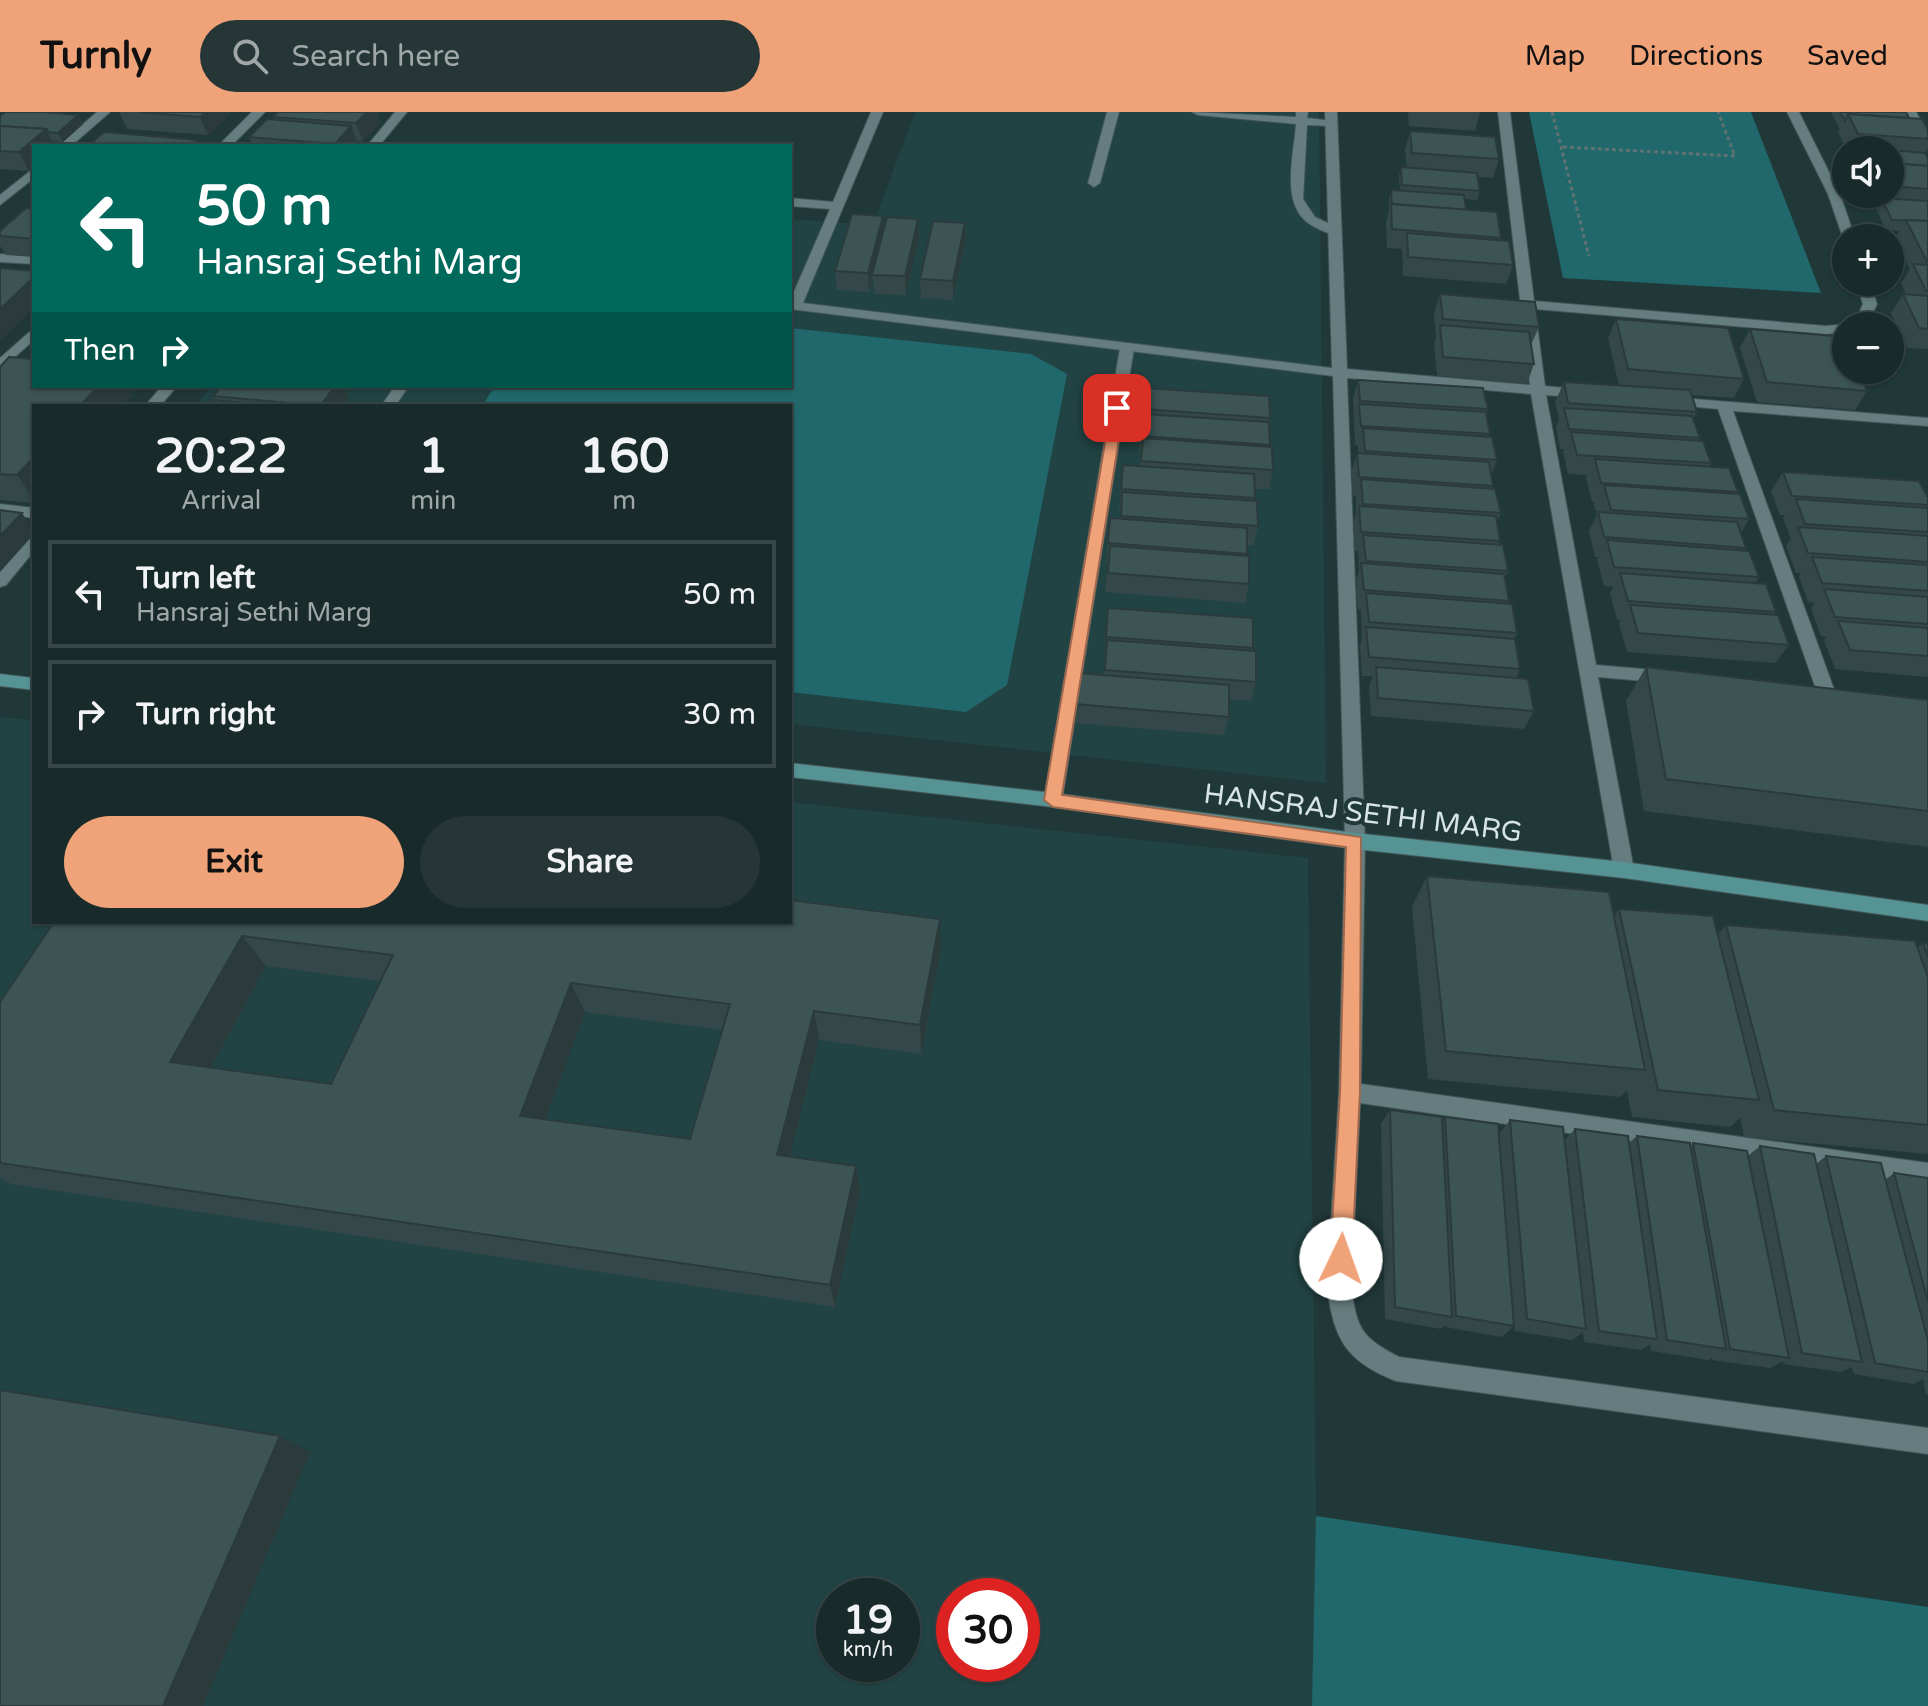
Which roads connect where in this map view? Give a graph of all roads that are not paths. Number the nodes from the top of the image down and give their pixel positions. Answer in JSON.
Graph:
{"nodes":[{"id":1,"x":104,"y":112,"type":"edge"},
{"id":2,"x":259,"y":112,"type":"edge"},
{"id":3,"x":399,"y":112,"type":"edge"},
{"id":4,"x":877,"y":112,"type":"edge"},
{"id":5,"x":1113,"y":112,"type":"edge"},
{"id":6,"x":1198,"y":112,"type":"edge"},
{"id":7,"x":1504,"y":112,"type":"edge"},
{"id":8,"x":1793,"y":112,"type":"edge"},
{"id":9,"x":1910,"y":112,"type":"edge"},
{"id":10,"x":1302,"y":116,"type":"edge"},
{"id":11,"x":1330,"y":117,"type":"edge"},
{"id":12,"x":1928,"y":143,"type":"edge"},
{"id":13,"x":66,"y":144,"type":"edge"},
{"id":14,"x":226,"y":144,"type":"edge"},
{"id":15,"x":375,"y":144,"type":"edge"},
{"id":16,"x":32,"y":174,"type":"edge"},
{"id":17,"x":1094,"y":183,"type":"dead end"},
{"id":18,"x":0,"y":201,"type":"edge"},
{"id":19,"x":792,"y":202,"type":"edge"},
{"id":20,"x":837,"y":206,"type":"junction"},
{"id":21,"x":1844,"y":224,"type":"edge"},
{"id":22,"x":1334,"y":231,"type":"junction"},
{"id":23,"x":0,"y":258,"type":"edge"},
{"id":24,"x":32,"y":260,"type":"edge"},
{"id":25,"x":1531,"y":305,"type":"junction"},
{"id":26,"x":792,"y":306,"type":"edge"},
{"id":27,"x":1832,"y":329,"type":"edge"},
{"id":28,"x":32,"y":334,"type":"edge"},
{"id":29,"x":1127,"y":348,"type":"junction"},
{"id":30,"x":0,"y":366,"type":"edge"},
{"id":31,"x":1340,"y":373,"type":"junction"},
{"id":32,"x":168,"y":388,"type":"edge"},
{"id":33,"x":1538,"y":390,"type":"junction"},
{"id":34,"x":1600,"y":395,"type":"edge"},
{"id":35,"x":1647,"y":399,"type":"edge"},
{"id":36,"x":154,"y":404,"type":"edge"},
{"id":37,"x":1724,"y":406,"type":"junction"},
{"id":38,"x":1928,"y":422,"type":"edge"},
{"id":39,"x":0,"y":509,"type":"edge"},
{"id":40,"x":32,"y":513,"type":"edge"},
{"id":41,"x":32,"y":542,"type":"edge"},
{"id":42,"x":0,"y":581,"type":"edge"},
{"id":43,"x":1587,"y":670,"type":"junction"},
{"id":44,"x":0,"y":680,"type":"edge"},
{"id":45,"x":1692,"y":680,"type":"edge"},
{"id":46,"x":32,"y":684,"type":"edge"},
{"id":47,"x":1826,"y":692,"type":"edge"},
{"id":48,"x":792,"y":770,"type":"edge"},
{"id":49,"x":1053,"y":800,"type":"junction"},
{"id":50,"x":1355,"y":841,"type":"junction"},
{"id":51,"x":1624,"y":870,"type":"junction"},
{"id":52,"x":1928,"y":913,"type":"edge"},
{"id":53,"x":1350,"y":1092,"type":"junction"},
{"id":54,"x":1928,"y":1174,"type":"edge"},
{"id":55,"x":1928,"y":1441,"type":"edge"}],
"edges":[{"from":1,"to":13,"type":"street"},
{"from":2,"to":14,"type":"street"},
{"from":3,"to":15,"type":"street"},
{"from":4,"to":20,"type":"street"},
{"from":5,"to":17,"type":"street"},
{"from":6,"to":10,"type":"street"},
{"from":7,"to":25,"type":"street"},
{"from":8,"to":21,"type":"street"},
{"from":9,"to":12,"type":"street"},
{"from":10,"to":11,"type":"street"},
{"from":10,"to":22,"type":"street"},
{"from":11,"to":22,"type":"street"},
{"from":16,"to":18,"type":"street"},
{"from":19,"to":20,"type":"street"},
{"from":20,"to":26,"type":"street"},
{"from":22,"to":31,"type":"street"},
{"from":23,"to":24,"type":"street"},
{"from":25,"to":27,"type":"street"},
{"from":25,"to":33,"type":"street"},
{"from":26,"to":29,"type":"street"},
{"from":28,"to":30,"type":"street"},
{"from":29,"to":31,"type":"street"},
{"from":29,"to":49,"type":"street"},
{"from":31,"to":33,"type":"street"},
{"from":31,"to":50,"type":"street"},
{"from":32,"to":36,"type":"street"},
{"from":33,"to":34,"type":"street"},
{"from":33,"to":43,"type":"street"},
{"from":35,"to":37,"type":"street"},
{"from":37,"to":38,"type":"street"},
{"from":37,"to":47,"type":"street"},
{"from":39,"to":40,"type":"street"},
{"from":41,"to":42,"type":"street"},
{"from":43,"to":45,"type":"street"},
{"from":43,"to":51,"type":"street"},
{"from":44,"to":46,"type":"street"},
{"from":48,"to":49,"type":"street","name":"HANSRAJ SETHI MARG"},
{"from":49,"to":50,"type":"street","name":"HANSRAJ SETHI MARG"},
{"from":50,"to":51,"type":"street","name":"HANSRAJ SETHI MARG"},
{"from":50,"to":53,"type":"street"},
{"from":51,"to":52,"type":"street","name":"HANSRAJ SETHI MARG"},
{"from":53,"to":54,"type":"street"},
{"from":53,"to":55,"type":"street"}]}
